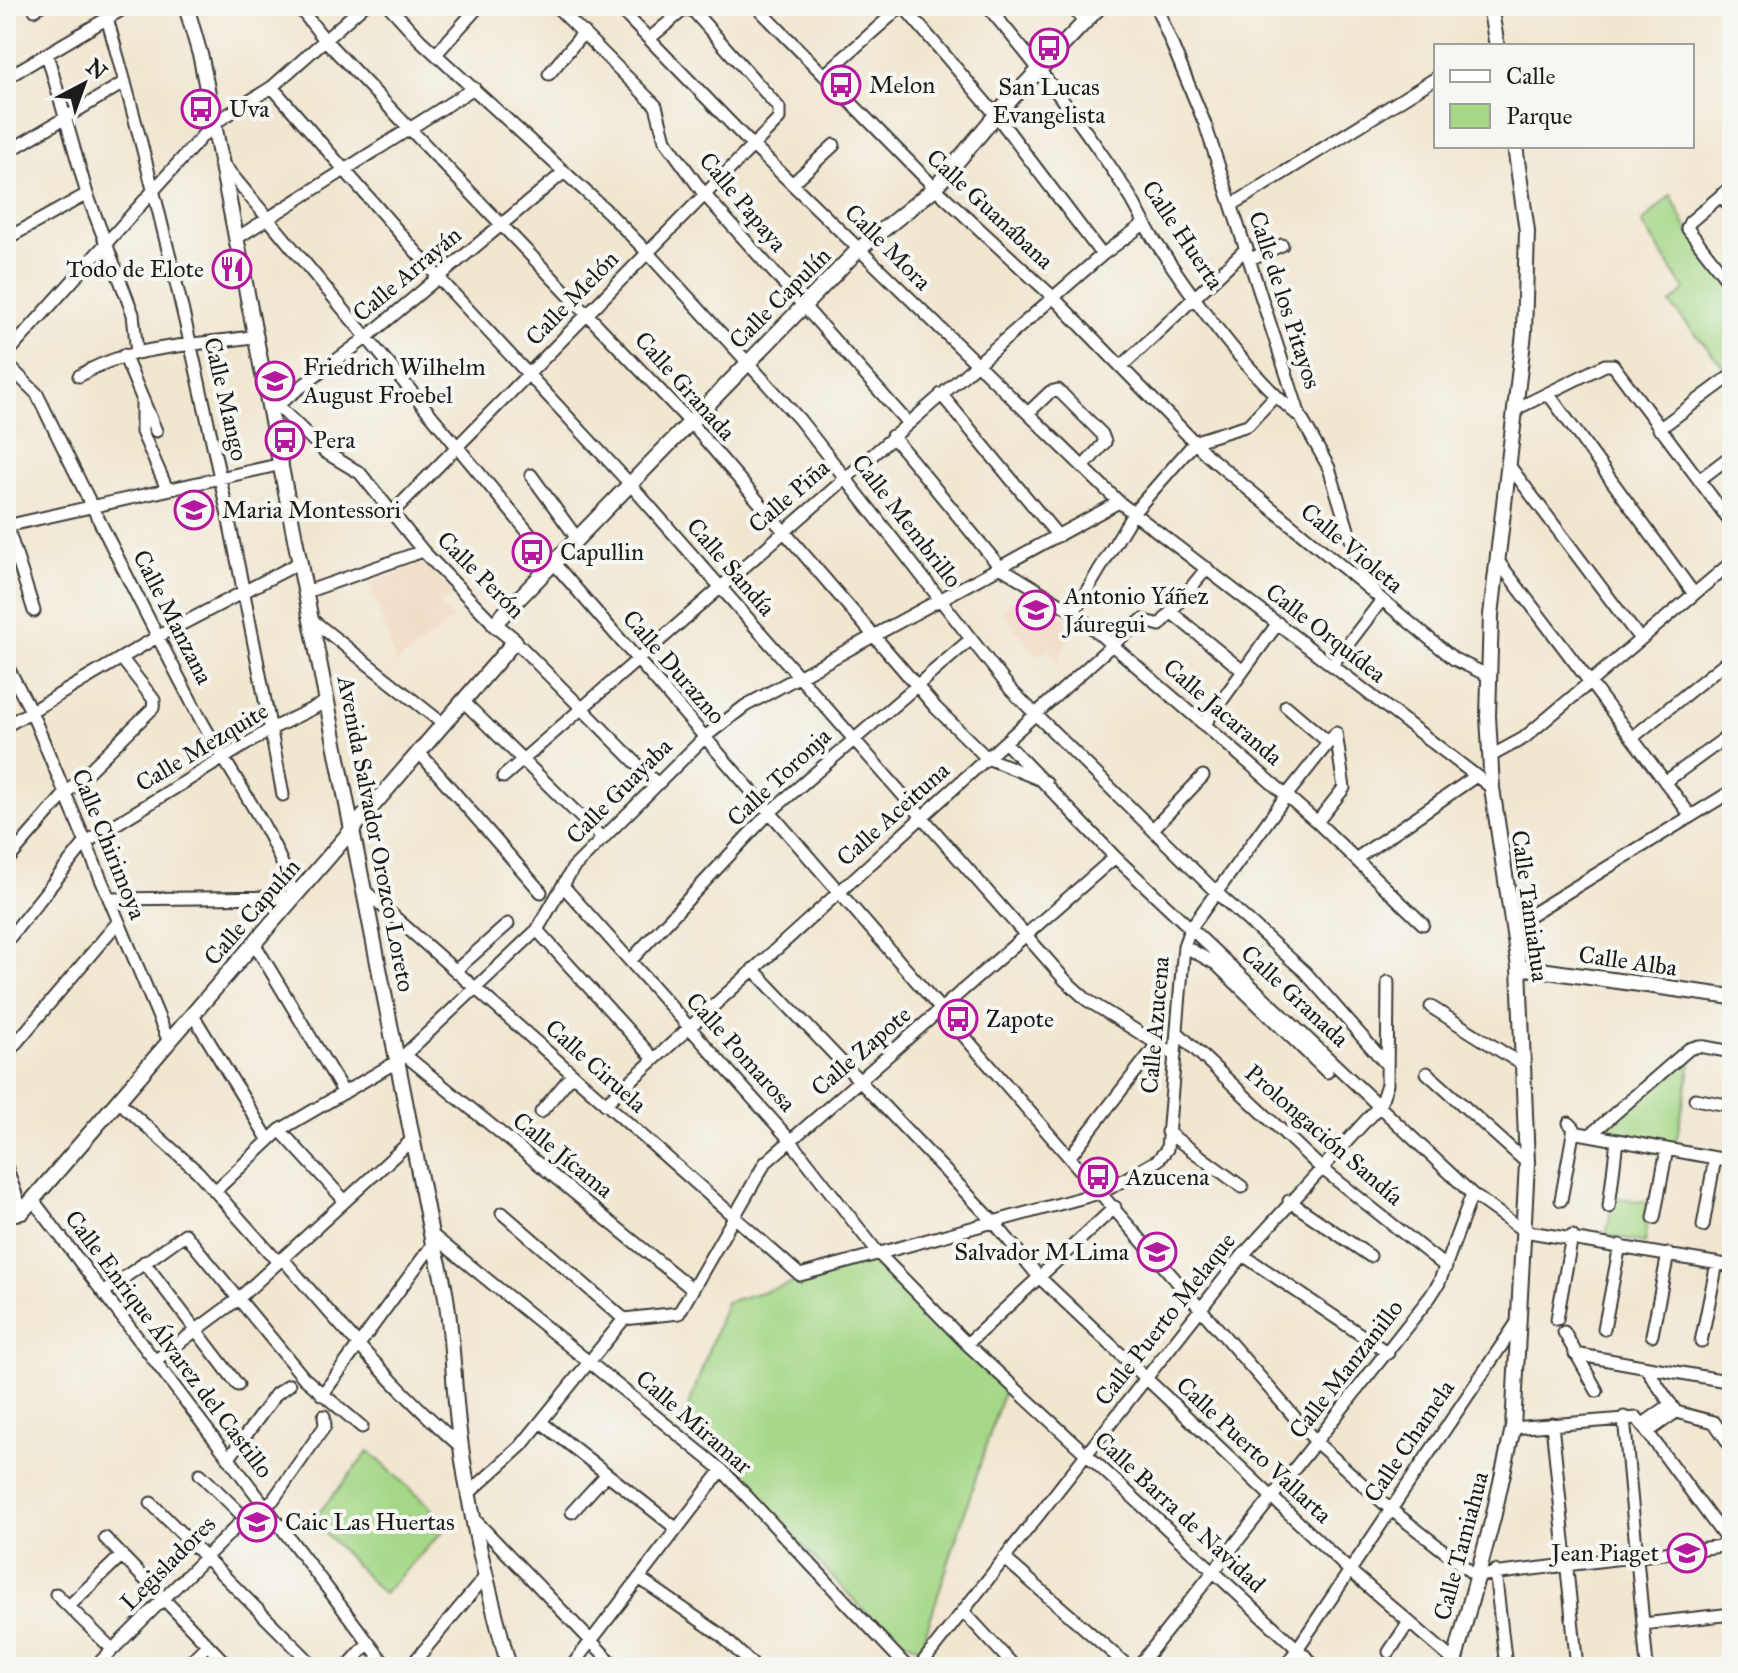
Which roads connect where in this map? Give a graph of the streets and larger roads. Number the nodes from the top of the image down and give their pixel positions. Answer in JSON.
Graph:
{"nodes":[{"id":1,"x":128,"y":6,"type":"edge"},
{"id":2,"x":298,"y":6,"type":"edge"},
{"id":3,"x":363,"y":6,"type":"edge"},
{"id":4,"x":389,"y":6,"type":"edge"},
{"id":5,"x":479,"y":6,"type":"edge"},
{"id":6,"x":556,"y":6,"type":"edge"},
{"id":7,"x":617,"y":6,"type":"edge"},
{"id":8,"x":689,"y":6,"type":"edge"},
{"id":9,"x":756,"y":6,"type":"edge"},
{"id":10,"x":902,"y":6,"type":"edge"},
{"id":11,"x":987,"y":6,"type":"edge"},
{"id":12,"x":1071,"y":6,"type":"edge"},
{"id":13,"x":1100,"y":6,"type":"edge"},
{"id":14,"x":1156,"y":6,"type":"edge"},
{"id":15,"x":1490,"y":6,"type":"edge"},
{"id":16,"x":185,"y":7,"type":"edge"},
{"id":17,"x":107,"y":18,"type":"junction"},
{"id":18,"x":1085,"y":22,"type":"junction"},
{"id":19,"x":584,"y":32,"type":"junction"},
{"id":20,"x":649,"y":39,"type":"junction"},
{"id":21,"x":325,"y":40,"type":"junction"},
{"id":22,"x":1494,"y":44,"type":"edge"},
{"id":23,"x":47,"y":54,"type":"junction"},
{"id":24,"x":436,"y":54,"type":"junction"},
{"id":25,"x":1040,"y":68,"type":"junction"},
{"id":26,"x":549,"y":74,"type":"dead end"},
{"id":27,"x":824,"y":75,"type":"junction"},
{"id":28,"x":6,"y":78,"type":"edge"},
{"id":29,"x":1434,"y":79,"type":"edge"},
{"id":30,"x":125,"y":82,"type":"junction"},
{"id":31,"x":272,"y":87,"type":"junction"},
{"id":32,"x":474,"y":88,"type":"junction"},
{"id":33,"x":996,"y":115,"type":"junction"},
{"id":34,"x":67,"y":117,"type":"junction"},
{"id":35,"x":213,"y":124,"type":"junction"},
{"id":36,"x":411,"y":128,"type":"junction"},
{"id":37,"x":752,"y":145,"type":"junction"},
{"id":38,"x":834,"y":145,"type":"dead end"},
{"id":39,"x":1515,"y":148,"type":"edge"},
{"id":40,"x":6,"y":153,"type":"edge"},
{"id":41,"x":222,"y":163,"type":"junction"},
{"id":42,"x":343,"y":171,"type":"junction"},
{"id":43,"x":563,"y":173,"type":"junction"},
{"id":44,"x":792,"y":184,"type":"junction"},
{"id":45,"x":1732,"y":186,"type":"edge"},
{"id":46,"x":935,"y":188,"type":"junction"},
{"id":47,"x":155,"y":189,"type":"junction"},
{"id":48,"x":87,"y":194,"type":"junction"},
{"id":49,"x":704,"y":194,"type":"junction"},
{"id":50,"x":1721,"y":195,"type":"junction"},
{"id":51,"x":1232,"y":205,"type":"junction"},
{"id":52,"x":1732,"y":209,"type":"edge"},
{"id":53,"x":267,"y":219,"type":"junction"},
{"id":54,"x":502,"y":223,"type":"junction"},
{"id":55,"x":1145,"y":223,"type":"junction"},
{"id":56,"x":237,"y":238,"type":"junction"},
{"id":57,"x":6,"y":239,"type":"edge"},
{"id":58,"x":106,"y":245,"type":"junction"},
{"id":59,"x":1282,"y":245,"type":"dead end"},
{"id":60,"x":858,"y":250,"type":"junction"},
{"id":61,"x":647,"y":252,"type":"junction"},
{"id":62,"x":1248,"y":254,"type":"junction"},
{"id":63,"x":1102,"y":255,"type":"junction"},
{"id":64,"x":438,"y":277,"type":"junction"},
{"id":65,"x":1732,"y":286,"type":"edge"},
{"id":66,"x":1196,"y":296,"type":"junction"},
{"id":67,"x":1054,"y":298,"type":"junction"},
{"id":68,"x":803,"y":306,"type":"junction"},
{"id":69,"x":588,"y":313,"type":"junction"},
{"id":70,"x":257,"y":336,"type":"junction"},
{"id":71,"x":366,"y":338,"type":"junction"},
{"id":72,"x":191,"y":347,"type":"junction"},
{"id":73,"x":137,"y":353,"type":"junction"},
{"id":74,"x":6,"y":355,"type":"edge"},
{"id":75,"x":124,"y":355,"type":"junction"},
{"id":76,"x":747,"y":362,"type":"junction"},
{"id":77,"x":6,"y":363,"type":"edge"},
{"id":78,"x":976,"y":364,"type":"junction"},
{"id":79,"x":1121,"y":367,"type":"junction"},
{"id":80,"x":530,"y":372,"type":"junction"},
{"id":81,"x":79,"y":376,"type":"dead end"},
{"id":82,"x":1730,"y":381,"type":"edge"},
{"id":83,"x":941,"y":394,"type":"junction"},
{"id":84,"x":1275,"y":396,"type":"junction"},
{"id":85,"x":1550,"y":396,"type":"junction"},
{"id":86,"x":142,"y":398,"type":"junction"},
{"id":87,"x":274,"y":405,"type":"junction"},
{"id":88,"x":1514,"y":410,"type":"junction"},
{"id":89,"x":1028,"y":413,"type":"junction"},
{"id":90,"x":1300,"y":416,"type":"junction"},
{"id":91,"x":690,"y":422,"type":"junction"},
{"id":92,"x":908,"y":423,"type":"junction"},
{"id":93,"x":1659,"y":429,"type":"junction"},
{"id":94,"x":156,"y":431,"type":"dead end"},
{"id":95,"x":892,"y":436,"type":"junction"},
{"id":96,"x":1196,"y":441,"type":"junction"},
{"id":97,"x":457,"y":447,"type":"junction"},
{"id":98,"x":1732,"y":455,"type":"edge"},
{"id":99,"x":282,"y":464,"type":"junction"},
{"id":100,"x":1083,"y":467,"type":"junction"},
{"id":101,"x":1511,"y":468,"type":"junction"},
{"id":102,"x":531,"y":475,"type":"dead end"},
{"id":103,"x":221,"y":477,"type":"junction"},
{"id":104,"x":844,"y":477,"type":"junction"},
{"id":105,"x":1699,"y":480,"type":"junction"},
{"id":106,"x":630,"y":484,"type":"junction"},
{"id":107,"x":167,"y":489,"type":"junction"},
{"id":108,"x":1119,"y":502,"type":"junction"},
{"id":109,"x":91,"y":506,"type":"junction"},
{"id":110,"x":1134,"y":512,"type":"junction"},
{"id":111,"x":392,"y":513,"type":"junction"},
{"id":112,"x":1732,"y":524,"type":"edge"},
{"id":113,"x":6,"y":525,"type":"edge"},
{"id":114,"x":782,"y":530,"type":"junction"},
{"id":115,"x":1058,"y":536,"type":"junction"},
{"id":116,"x":576,"y":537,"type":"junction"},
{"id":117,"x":423,"y":551,"type":"junction"},
{"id":118,"x":552,"y":561,"type":"junction"},
{"id":119,"x":1498,"y":561,"type":"junction"},
{"id":120,"x":301,"y":562,"type":"junction"},
{"id":121,"x":1732,"y":562,"type":"edge"},
{"id":122,"x":1000,"y":567,"type":"junction"},
{"id":123,"x":1207,"y":568,"type":"junction"},
{"id":124,"x":718,"y":586,"type":"junction"},
{"id":125,"x":245,"y":590,"type":"junction"},
{"id":126,"x":306,"y":592,"type":"junction"},
{"id":127,"x":1694,"y":594,"type":"junction"},
{"id":128,"x":938,"y":597,"type":"junction"},
{"id":129,"x":1381,"y":601,"type":"junction"},
{"id":130,"x":34,"y":611,"type":"dead end"},
{"id":131,"x":1074,"y":612,"type":"junction"},
{"id":132,"x":1172,"y":613,"type":"junction"},
{"id":133,"x":311,"y":619,"type":"junction"},
{"id":134,"x":1278,"y":623,"type":"junction"},
{"id":135,"x":494,"y":624,"type":"junction"},
{"id":136,"x":872,"y":634,"type":"junction"},
{"id":137,"x":157,"y":637,"type":"junction"},
{"id":138,"x":971,"y":639,"type":"junction"},
{"id":139,"x":1640,"y":639,"type":"junction"},
{"id":140,"x":515,"y":641,"type":"junction"},
{"id":141,"x":1112,"y":645,"type":"junction"},
{"id":142,"x":637,"y":657,"type":"junction"},
{"id":143,"x":1732,"y":657,"type":"edge"},
{"id":144,"x":122,"y":659,"type":"junction"},
{"id":145,"x":6,"y":664,"type":"edge"},
{"id":146,"x":1332,"y":665,"type":"junction"},
{"id":147,"x":1243,"y":671,"type":"junction"},
{"id":148,"x":797,"y":675,"type":"junction"},
{"id":149,"x":1489,"y":676,"type":"junction"},
{"id":150,"x":1589,"y":682,"type":"junction"},
{"id":151,"x":916,"y":685,"type":"junction"},
{"id":152,"x":462,"y":700,"type":"junction"},
{"id":153,"x":328,"y":701,"type":"junction"},
{"id":154,"x":581,"y":706,"type":"junction"},
{"id":155,"x":1286,"y":706,"type":"dead end"},
{"id":156,"x":30,"y":709,"type":"junction"},
{"id":157,"x":1035,"y":714,"type":"junction"},
{"id":158,"x":442,"y":723,"type":"junction"},
{"id":159,"x":1204,"y":725,"type":"junction"},
{"id":160,"x":6,"y":726,"type":"edge"},
{"id":161,"x":271,"y":729,"type":"junction"},
{"id":162,"x":1732,"y":733,"type":"edge"},
{"id":163,"x":706,"y":736,"type":"junction"},
{"id":164,"x":1332,"y":737,"type":"junction"},
{"id":165,"x":1632,"y":738,"type":"junction"},
{"id":166,"x":852,"y":739,"type":"junction"},
{"id":167,"x":1005,"y":742,"type":"junction"},
{"id":168,"x":418,"y":751,"type":"junction"},
{"id":169,"x":1491,"y":756,"type":"junction"},
{"id":170,"x":987,"y":758,"type":"junction"},
{"id":171,"x":223,"y":759,"type":"junction"},
{"id":172,"x":524,"y":759,"type":"junction"},
{"id":173,"x":1203,"y":776,"type":"dead end"},
{"id":174,"x":1476,"y":776,"type":"junction"},
{"id":175,"x":503,"y":777,"type":"dead end"},
{"id":176,"x":1046,"y":782,"type":"junction"},
{"id":177,"x":1665,"y":782,"type":"junction"},
{"id":178,"x":657,"y":784,"type":"junction"},
{"id":179,"x":1492,"y":788,"type":"junction"},
{"id":180,"x":1732,"y":791,"type":"edge"},
{"id":181,"x":65,"y":794,"type":"junction"},
{"id":182,"x":283,"y":795,"type":"dead end"},
{"id":183,"x":1286,"y":796,"type":"junction"},
{"id":184,"x":770,"y":812,"type":"junction"},
{"id":185,"x":1691,"y":816,"type":"junction"},
{"id":186,"x":921,"y":817,"type":"junction"},
{"id":187,"x":1317,"y":822,"type":"junction"},
{"id":188,"x":1153,"y":829,"type":"junction"},
{"id":189,"x":352,"y":830,"type":"junction"},
{"id":190,"x":603,"y":839,"type":"junction"},
{"id":191,"x":85,"y":843,"type":"junction"},
{"id":192,"x":1115,"y":857,"type":"junction"},
{"id":193,"x":1357,"y":858,"type":"junction"},
{"id":194,"x":6,"y":862,"type":"edge"},
{"id":195,"x":564,"y":887,"type":"junction"},
{"id":196,"x":363,"y":889,"type":"junction"},
{"id":197,"x":541,"y":892,"type":"dead end"},
{"id":198,"x":839,"y":893,"type":"junction"},
{"id":199,"x":1217,"y":893,"type":"junction"},
{"id":200,"x":294,"y":897,"type":"junction"},
{"id":201,"x":109,"y":899,"type":"junction"},
{"id":202,"x":118,"y":922,"type":"junction"},
{"id":203,"x":508,"y":924,"type":"dead end"},
{"id":204,"x":1423,"y":924,"type":"dead end"},
{"id":205,"x":1512,"y":926,"type":"junction"},
{"id":206,"x":1190,"y":929,"type":"junction"},
{"id":207,"x":537,"y":930,"type":"junction"},
{"id":208,"x":1026,"y":935,"type":"junction"},
{"id":209,"x":6,"y":942,"type":"edge"},
{"id":210,"x":254,"y":943,"type":"junction"},
{"id":211,"x":1184,"y":946,"type":"junction"},
{"id":212,"x":631,"y":960,"type":"junction"},
{"id":213,"x":1519,"y":967,"type":"junction"},
{"id":214,"x":753,"y":969,"type":"junction"},
{"id":215,"x":456,"y":970,"type":"junction"},
{"id":216,"x":1388,"y":982,"type":"dead end"},
{"id":217,"x":476,"y":988,"type":"junction"},
{"id":218,"x":1732,"y":997,"type":"edge"},
{"id":219,"x":1431,"y":1007,"type":"dead end"},
{"id":220,"x":942,"y":1008,"type":"junction"},
{"id":221,"x":193,"y":1015,"type":"junction"},
{"id":222,"x":689,"y":1028,"type":"junction"},
{"id":223,"x":1177,"y":1032,"type":"junction"},
{"id":224,"x":169,"y":1042,"type":"junction"},
{"id":225,"x":1158,"y":1043,"type":"junction"},
{"id":226,"x":1732,"y":1052,"type":"edge"},
{"id":227,"x":6,"y":1055,"type":"edge"},
{"id":228,"x":1175,"y":1055,"type":"junction"},
{"id":229,"x":402,"y":1058,"type":"junction"},
{"id":230,"x":654,"y":1059,"type":"junction"},
{"id":231,"x":1387,"y":1065,"type":"junction"},
{"id":232,"x":1523,"y":1065,"type":"junction"},
{"id":233,"x":1327,"y":1072,"type":"dead end"},
{"id":234,"x":1427,"y":1073,"type":"dead end"},
{"id":235,"x":572,"y":1075,"type":"junction"},
{"id":236,"x":860,"y":1082,"type":"junction"},
{"id":237,"x":344,"y":1093,"type":"junction"},
{"id":238,"x":1695,"y":1099,"type":"dead end"},
{"id":239,"x":118,"y":1101,"type":"junction"},
{"id":240,"x":605,"y":1104,"type":"junction"},
{"id":241,"x":1380,"y":1105,"type":"junction"},
{"id":242,"x":1732,"y":1106,"type":"edge"},
{"id":243,"x":541,"y":1112,"type":"dead end"},
{"id":244,"x":280,"y":1130,"type":"junction"},
{"id":245,"x":1167,"y":1132,"type":"junction"},
{"id":246,"x":1590,"y":1135,"type":"junction"},
{"id":247,"x":414,"y":1138,"type":"junction"},
{"id":248,"x":268,"y":1139,"type":"junction"},
{"id":249,"x":790,"y":1140,"type":"junction"},
{"id":250,"x":1617,"y":1140,"type":"junction"},
{"id":251,"x":1667,"y":1149,"type":"junction"},
{"id":252,"x":1071,"y":1155,"type":"junction"},
{"id":253,"x":1715,"y":1158,"type":"junction"},
{"id":254,"x":1732,"y":1161,"type":"edge"},
{"id":255,"x":1527,"y":1163,"type":"junction"},
{"id":256,"x":6,"y":1166,"type":"edge"},
{"id":257,"x":1320,"y":1167,"type":"junction"},
{"id":258,"x":1242,"y":1187,"type":"dead end"},
{"id":259,"x":215,"y":1191,"type":"junction"},
{"id":260,"x":1103,"y":1192,"type":"junction"},
{"id":261,"x":1472,"y":1194,"type":"junction"},
{"id":262,"x":33,"y":1200,"type":"junction"},
{"id":263,"x":344,"y":1200,"type":"junction"},
{"id":264,"x":1561,"y":1200,"type":"dead end"},
{"id":265,"x":1289,"y":1201,"type":"junction"},
{"id":266,"x":1115,"y":1207,"type":"junction"},
{"id":267,"x":1609,"y":1207,"type":"dead end"},
{"id":268,"x":22,"y":1212,"type":"junction"},
{"id":269,"x":502,"y":1213,"type":"dead end"},
{"id":270,"x":6,"y":1214,"type":"edge"},
{"id":271,"x":733,"y":1216,"type":"junction"},
{"id":272,"x":1654,"y":1218,"type":"dead end"},
{"id":273,"x":993,"y":1221,"type":"junction"},
{"id":274,"x":1703,"y":1226,"type":"dead end"},
{"id":275,"x":1524,"y":1231,"type":"junction"},
{"id":276,"x":1572,"y":1236,"type":"junction"},
{"id":277,"x":432,"y":1239,"type":"junction"},
{"id":278,"x":1620,"y":1245,"type":"junction"},
{"id":279,"x":878,"y":1253,"type":"junction"},
{"id":280,"x":1668,"y":1254,"type":"junction"},
{"id":281,"x":1243,"y":1255,"type":"junction"},
{"id":282,"x":1370,"y":1256,"type":"dead end"},
{"id":283,"x":280,"y":1260,"type":"junction"},
{"id":284,"x":144,"y":1262,"type":"junction"},
{"id":285,"x":1717,"y":1263,"type":"junction"},
{"id":286,"x":1732,"y":1266,"type":"edge"},
{"id":287,"x":1446,"y":1267,"type":"junction"},
{"id":288,"x":800,"y":1275,"type":"joint"},
{"id":289,"x":1039,"y":1277,"type":"junction"},
{"id":290,"x":692,"y":1289,"type":"junction"},
{"id":291,"x":104,"y":1292,"type":"junction"},
{"id":292,"x":237,"y":1300,"type":"junction"},
{"id":293,"x":1202,"y":1308,"type":"junction"},
{"id":294,"x":624,"y":1319,"type":"junction"},
{"id":295,"x":1557,"y":1319,"type":"dead end"},
{"id":296,"x":1518,"y":1321,"type":"junction"},
{"id":297,"x":1604,"y":1329,"type":"dead end"},
{"id":298,"x":196,"y":1330,"type":"junction"},
{"id":299,"x":1564,"y":1332,"type":"dead end"},
{"id":300,"x":1652,"y":1335,"type":"dead end"},
{"id":301,"x":1701,"y":1342,"type":"dead end"},
{"id":302,"x":356,"y":1344,"type":"junction"},
{"id":303,"x":967,"y":1344,"type":"junction"},
{"id":304,"x":1388,"y":1353,"type":"junction"},
{"id":305,"x":1575,"y":1354,"type":"junction"},
{"id":306,"x":156,"y":1360,"type":"junction"},
{"id":307,"x":589,"y":1362,"type":"junction"},
{"id":308,"x":1646,"y":1368,"type":"junction"},
{"id":309,"x":1146,"y":1379,"type":"junction"},
{"id":310,"x":1732,"y":1382,"type":"edge"},
{"id":311,"x":238,"y":1385,"type":"dead end"},
{"id":312,"x":289,"y":1385,"type":"dead end"},
{"id":313,"x":1597,"y":1391,"type":"dead end"},
{"id":314,"x":322,"y":1395,"type":"junction"},
{"id":315,"x":1674,"y":1408,"type":"junction"},
{"id":316,"x":324,"y":1416,"type":"dead end"},
{"id":317,"x":1624,"y":1417,"type":"junction"},
{"id":318,"x":541,"y":1422,"type":"junction"},
{"id":319,"x":1552,"y":1424,"type":"junction"},
{"id":320,"x":1643,"y":1424,"type":"junction"},
{"id":321,"x":362,"y":1427,"type":"dead end"},
{"id":322,"x":1513,"y":1428,"type":"junction"},
{"id":323,"x":1317,"y":1443,"type":"junction"},
{"id":324,"x":461,"y":1447,"type":"junction"},
{"id":325,"x":1732,"y":1448,"type":"edge"},
{"id":326,"x":1086,"y":1455,"type":"junction"},
{"id":327,"x":229,"y":1458,"type":"junction"},
{"id":328,"x":722,"y":1470,"type":"junction"},
{"id":329,"x":200,"y":1474,"type":"dead end"},
{"id":330,"x":607,"y":1474,"type":"junction"},
{"id":331,"x":468,"y":1494,"type":"junction"},
{"id":332,"x":1274,"y":1497,"type":"junction"},
{"id":333,"x":151,"y":1503,"type":"dead end"},
{"id":334,"x":264,"y":1505,"type":"junction"},
{"id":335,"x":1389,"y":1508,"type":"junction"},
{"id":336,"x":572,"y":1512,"type":"dead end"},
{"id":337,"x":471,"y":1515,"type":"junction"},
{"id":338,"x":245,"y":1518,"type":"junction"},
{"id":339,"x":677,"y":1529,"type":"junction"},
{"id":340,"x":105,"y":1538,"type":"dead end"},
{"id":341,"x":1731,"y":1546,"type":"edge"},
{"id":342,"x":122,"y":1555,"type":"junction"},
{"id":343,"x":1637,"y":1555,"type":"junction"},
{"id":344,"x":204,"y":1557,"type":"junction"},
{"id":345,"x":1004,"y":1558,"type":"junction"},
{"id":346,"x":1565,"y":1562,"type":"junction"},
{"id":347,"x":1349,"y":1570,"type":"junction"},
{"id":348,"x":1495,"y":1571,"type":"junction"},
{"id":349,"x":1214,"y":1573,"type":"junction"},
{"id":350,"x":1476,"y":1576,"type":"junction"},
{"id":351,"x":485,"y":1577,"type":"junction"},
{"id":352,"x":639,"y":1578,"type":"junction"},
{"id":353,"x":56,"y":1594,"type":"dead end"},
{"id":354,"x":162,"y":1598,"type":"junction"},
{"id":355,"x":69,"y":1606,"type":"junction"},
{"id":356,"x":963,"y":1611,"type":"junction"},
{"id":357,"x":1732,"y":1614,"type":"edge"},
{"id":358,"x":1409,"y":1622,"type":"junction"},
{"id":359,"x":1643,"y":1624,"type":"junction"},
{"id":360,"x":591,"y":1641,"type":"junction"},
{"id":361,"x":368,"y":1643,"type":"junction"},
{"id":362,"x":207,"y":1645,"type":"junction"},
{"id":363,"x":112,"y":1649,"type":"junction"},
{"id":364,"x":1297,"y":1649,"type":"junction"},
{"id":365,"x":1389,"y":1652,"type":"dead end"},
{"id":366,"x":1456,"y":1665,"type":"edge"},
{"id":367,"x":95,"y":1667,"type":"edge"},
{"id":368,"x":185,"y":1667,"type":"edge"},
{"id":369,"x":229,"y":1667,"type":"edge"},
{"id":370,"x":315,"y":1667,"type":"edge"},
{"id":371,"x":347,"y":1667,"type":"edge"},
{"id":372,"x":387,"y":1667,"type":"edge"},
{"id":373,"x":410,"y":1667,"type":"edge"},
{"id":374,"x":509,"y":1667,"type":"edge"},
{"id":375,"x":571,"y":1667,"type":"edge"},
{"id":376,"x":616,"y":1667,"type":"edge"},
{"id":377,"x":755,"y":1667,"type":"edge"},
{"id":378,"x":907,"y":1667,"type":"edge"},
{"id":379,"x":919,"y":1667,"type":"edge"},
{"id":380,"x":1015,"y":1667,"type":"edge"},
{"id":381,"x":1129,"y":1667,"type":"edge"},
{"id":382,"x":1138,"y":1667,"type":"edge"},
{"id":383,"x":1285,"y":1667,"type":"edge"},
{"id":384,"x":1317,"y":1667,"type":"edge"},
{"id":385,"x":1506,"y":1667,"type":"edge"},
{"id":386,"x":1577,"y":1667,"type":"edge"},
{"id":387,"x":1647,"y":1667,"type":"edge"}],
"edges":[{"from":1,"to":17,"type":"street"},
{"from":2,"to":21,"type":"street","name":"Calle Granada"},
{"from":3,"to":21,"type":"street"},
{"from":4,"to":24,"type":"street","name":"Calle Membrillo"},
{"from":5,"to":24,"type":"street"},
{"from":6,"to":19,"type":"street","name":"Calle Papaya"},
{"from":7,"to":20,"type":"street","name":"Calle Mora"},
{"from":8,"to":20,"type":"street"},
{"from":8,"to":37,"type":"street","name":"Calle Melón"},
{"from":9,"to":27,"type":"street","name":"Calle Guanábana"},
{"from":10,"to":27,"type":"street"},
{"from":10,"to":33,"type":"street"},
{"from":11,"to":25,"type":"street","name":"Calle Huerta"},
{"from":12,"to":18,"type":"street"},
{"from":13,"to":18,"type":"street","name":"Calle Capulín"},
{"from":14,"to":51,"type":"street","name":"Calle de los Pitayos"},
{"from":15,"to":22,"type":"street"},
{"from":16,"to":35,"type":"street","name":"Avenida Salvador Orozco Loreto"},
{"from":17,"to":23,"type":"street"},
{"from":17,"to":30,"type":"street","name":"Calle Mango"},
{"from":18,"to":25,"type":"street","name":"Calle Capulín"},
{"from":19,"to":26,"type":"street"},
{"from":19,"to":49,"type":"street","name":"Calle Papaya"},
{"from":20,"to":37,"type":"street","name":"Calle Mora"},
{"from":21,"to":31,"type":"street"},
{"from":21,"to":36,"type":"street","name":"Calle Granada"},
{"from":23,"to":28,"type":"street"},
{"from":23,"to":34,"type":"street"},
{"from":24,"to":32,"type":"street","name":"Calle Membrillo"},
{"from":25,"to":33,"type":"street","name":"Calle Capulín"},
{"from":25,"to":55,"type":"street","name":"Calle Huerta"},
{"from":27,"to":46,"type":"street","name":"Calle Guanábana"},
{"from":29,"to":51,"type":"street"},
{"from":30,"to":34,"type":"street"},
{"from":30,"to":47,"type":"street","name":"Calle Mango"},
{"from":31,"to":35,"type":"street"},
{"from":31,"to":42,"type":"street","name":"Calle Sandía"},
{"from":32,"to":36,"type":"street"},
{"from":32,"to":43,"type":"street","name":"Calle Membrillo"},
{"from":33,"to":46,"type":"street","name":"Calle Capulín"},
{"from":33,"to":63,"type":"street"},
{"from":34,"to":40,"type":"street"},
{"from":34,"to":48,"type":"street"},
{"from":35,"to":41,"type":"street","name":"Avenida Salvador Orozco Loreto"},
{"from":35,"to":47,"type":"street"},
{"from":36,"to":42,"type":"street"},
{"from":36,"to":54,"type":"street","name":"Calle Granada"},
{"from":37,"to":44,"type":"street","name":"Calle Mora"},
{"from":37,"to":49,"type":"street","name":"Calle Melón"},
{"from":38,"to":44,"type":"street"},
{"from":39,"to":88,"type":"street","name":"Calle Tamiahua"},
{"from":41,"to":53,"type":"street","name":"Calle Durazno"},
{"from":41,"to":56,"type":"street","name":"Avenida Salvador Orozco Loreto"},
{"from":42,"to":53,"type":"street"},
{"from":42,"to":64,"type":"street","name":"Calle Sandía"},
{"from":43,"to":54,"type":"street","name":"Calle Arrayán"},
{"from":43,"to":61,"type":"street","name":"Calle Membrillo"},
{"from":44,"to":60,"type":"street","name":"Calle Mora"},
{"from":45,"to":50,"type":"street"},
{"from":46,"to":60,"type":"street","name":"Calle Capulín"},
{"from":46,"to":67,"type":"street","name":"Calle Guanábana"},
{"from":47,"to":58,"type":"street"},
{"from":47,"to":72,"type":"street","name":"Calle Mango"},
{"from":48,"to":57,"type":"street"},
{"from":48,"to":58,"type":"street"},
{"from":49,"to":61,"type":"street","name":"Calle Melón"},
{"from":49,"to":68,"type":"street","name":"Calle Papaya"},
{"from":50,"to":52,"type":"street"},
{"from":50,"to":65,"type":"street"},
{"from":51,"to":62,"type":"street","name":"Calle de los Pitayos"},
{"from":53,"to":56,"type":"street"},
{"from":53,"to":71,"type":"street","name":"Calle Durazno"},
{"from":54,"to":64,"type":"street","name":"Calle Arrayán"},
{"from":54,"to":69,"type":"street","name":"Calle Granada"},
{"from":55,"to":63,"type":"street","name":"Calle Piña"},
{"from":55,"to":66,"type":"street","name":"Calle Huerta"},
{"from":56,"to":70,"type":"street","name":"Avenida Salvador Orozco Loreto"},
{"from":58,"to":73,"type":"street"},
{"from":58,"to":74,"type":"street"},
{"from":59,"to":62,"type":"street"},
{"from":60,"to":68,"type":"street","name":"Calle Capulín"},
{"from":60,"to":78,"type":"street","name":"Calle Mora"},
{"from":61,"to":69,"type":"street","name":"Calle Melón"},
{"from":61,"to":76,"type":"street","name":"Calle Membrillo"},
{"from":62,"to":66,"type":"street"},
{"from":62,"to":90,"type":"street","name":"Calle de los Pitayos"},
{"from":63,"to":67,"type":"street","name":"Calle Piña"},
{"from":64,"to":71,"type":"street","name":"Calle Arrayán"},
{"from":64,"to":80,"type":"street","name":"Calle Sandía"},
{"from":66,"to":79,"type":"street"},
{"from":66,"to":84,"type":"street","name":"Calle Huerta"},
{"from":67,"to":78,"type":"street","name":"Calle Piña"},
{"from":67,"to":79,"type":"street","name":"Calle Guanábana"},
{"from":68,"to":76,"type":"street","name":"Calle Capulín"},
{"from":68,"to":92,"type":"street","name":"Calle Papaya"},
{"from":69,"to":80,"type":"street","name":"Calle Melón"},
{"from":69,"to":91,"type":"street","name":"Calle Granada"},
{"from":70,"to":72,"type":"street"},
{"from":70,"to":87,"type":"street","name":"Avenida Salvador Orozco Loreto"},
{"from":71,"to":87,"type":"street","name":"Calle Arrayán"},
{"from":71,"to":97,"type":"street","name":"Calle Durazno"},
{"from":72,"to":73,"type":"street"},
{"from":72,"to":103,"type":"street","name":"Calle Mango"},
{"from":73,"to":75,"type":"street"},
{"from":75,"to":81,"type":"street"},
{"from":75,"to":86,"type":"street"},
{"from":76,"to":91,"type":"street","name":"Calle Capulín"},
{"from":76,"to":104,"type":"street","name":"Calle Membrillo"},
{"from":77,"to":109,"type":"street","name":"Calle Manzana"},
{"from":78,"to":83,"type":"street","name":"Calle Piña"},
{"from":78,"to":89,"type":"street","name":"Calle Mora"},
{"from":79,"to":96,"type":"street","name":"Calle Guanábana"},
{"from":80,"to":97,"type":"street","name":"Calle Melón"},
{"from":80,"to":106,"type":"street","name":"Calle Sandía"},
{"from":82,"to":93,"type":"street"},
{"from":83,"to":92,"type":"street","name":"Calle Piña"},
{"from":83,"to":115,"type":"street"},
{"from":84,"to":90,"type":"street","name":"Calle Huerta"},
{"from":84,"to":96,"type":"street"},
{"from":85,"to":88,"type":"street"},
{"from":85,"to":93,"type":"street"},
{"from":85,"to":127,"type":"street"},
{"from":86,"to":94,"type":"street"},
{"from":86,"to":107,"type":"street"},
{"from":87,"to":99,"type":"street","name":"Avenida Salvador Orozco Loreto"},
{"from":87,"to":111,"type":"street","name":"Calle Perón"},
{"from":88,"to":101,"type":"street","name":"Calle Tamiahua"},
{"from":89,"to":100,"type":"street","name":"Calle Mora"},
{"from":89,"to":100,"type":"street"},
{"from":90,"to":129,"type":"street","name":"Calle de los Pitayos"},
{"from":91,"to":106,"type":"street","name":"Calle Capulín"},
{"from":91,"to":114,"type":"street","name":"Calle Granada"},
{"from":92,"to":95,"type":"street","name":"Calle Piña"},
{"from":93,"to":105,"type":"street"},
{"from":95,"to":104,"type":"street","name":"Calle Piña"},
{"from":95,"to":122,"type":"street","name":"Calle Jacaranda"},
{"from":96,"to":110,"type":"street"},
{"from":96,"to":129,"type":"street","name":"Calle Violeta"},
{"from":97,"to":111,"type":"street","name":"Calle Melón"},
{"from":97,"to":118,"type":"street","name":"Calle Durazno"},
{"from":98,"to":105,"type":"street"},
{"from":99,"to":103,"type":"street"},
{"from":99,"to":120,"type":"street","name":"Avenida Salvador Orozco Loreto"},
{"from":100,"to":108,"type":"street","name":"Calle Mora"},
{"from":101,"to":119,"type":"street","name":"Calle Tamiahua"},
{"from":101,"to":139,"type":"street"},
{"from":102,"to":116,"type":"street"},
{"from":103,"to":107,"type":"street"},
{"from":103,"to":125,"type":"street","name":"Calle Mango"},
{"from":104,"to":114,"type":"street","name":"Calle Piña"},
{"from":104,"to":128,"type":"street","name":"Calle Membrillo"},
{"from":105,"to":112,"type":"street"},
{"from":106,"to":116,"type":"street","name":"Calle Capulín"},
{"from":106,"to":124,"type":"street","name":"Calle Sandía"},
{"from":107,"to":109,"type":"street"},
{"from":108,"to":110,"type":"street","name":"Calle Mora"},
{"from":108,"to":115,"type":"street","name":"Calle Guayaba"},
{"from":109,"to":113,"type":"street"},
{"from":109,"to":137,"type":"street","name":"Calle Manzana"},
{"from":110,"to":123,"type":"street","name":"Calle Orquídea"},
{"from":110,"to":131,"type":"street"},
{"from":111,"to":117,"type":"street","name":"Calle Perón"},
{"from":113,"to":130,"type":"street"},
{"from":114,"to":124,"type":"street","name":"Calle Piña"},
{"from":114,"to":136,"type":"street","name":"Calle Granada"},
{"from":115,"to":122,"type":"street","name":"Calle Guayaba"},
{"from":116,"to":118,"type":"street","name":"Calle Capulín"},
{"from":117,"to":126,"type":"street"},
{"from":117,"to":135,"type":"street","name":"Calle Perón"},
{"from":118,"to":135,"type":"street","name":"Calle Capulín"},
{"from":118,"to":142,"type":"street","name":"Calle Durazno"},
{"from":119,"to":149,"type":"street","name":"Calle Tamiahua"},
{"from":119,"to":150,"type":"street"},
{"from":120,"to":125,"type":"street"},
{"from":120,"to":126,"type":"street","name":"Avenida Salvador Orozco Loreto"},
{"from":121,"to":127,"type":"street"},
{"from":122,"to":128,"type":"street","name":"Calle Guayaba"},
{"from":122,"to":131,"type":"street","name":"Calle Jacaranda"},
{"from":123,"to":132,"type":"street"},
{"from":123,"to":134,"type":"street","name":"Calle Orquídea"},
{"from":124,"to":142,"type":"street","name":"Calle Piña"},
{"from":124,"to":148,"type":"street","name":"Calle Sandía"},
{"from":125,"to":137,"type":"street"},
{"from":125,"to":161,"type":"street","name":"Calle Mango"},
{"from":126,"to":133,"type":"street","name":"Avenida Salvador Orozco Loreto"},
{"from":127,"to":139,"type":"street"},
{"from":128,"to":136,"type":"street","name":"Calle Guayaba"},
{"from":128,"to":138,"type":"street","name":"Calle Membrillo"},
{"from":129,"to":146,"type":"street"},
{"from":129,"to":149,"type":"street","name":"Calle Violeta"},
{"from":131,"to":141,"type":"street","name":"Calle Jacaranda"},
{"from":132,"to":141,"type":"street","name":"Calle Aceituna"},
{"from":132,"to":147,"type":"street"},
{"from":133,"to":153,"type":"street","name":"Avenida Salvador Orozco Loreto"},
{"from":133,"to":158,"type":"street"},
{"from":134,"to":146,"type":"street","name":"Calle Orquídea"},
{"from":134,"to":147,"type":"street"},
{"from":135,"to":140,"type":"street","name":"Calle Perón"},
{"from":136,"to":148,"type":"street","name":"Calle Guayaba"},
{"from":136,"to":151,"type":"street","name":"Calle Granada"},
{"from":137,"to":144,"type":"street"},
{"from":137,"to":171,"type":"street","name":"Calle Manzana"},
{"from":138,"to":151,"type":"street","name":"Calle Toronja"},
{"from":138,"to":157,"type":"street","name":"Calle Membrillo"},
{"from":139,"to":150,"type":"street"},
{"from":140,"to":152,"type":"street","name":"Calle Capulín"},
{"from":140,"to":154,"type":"street","name":"Calle Perón"},
{"from":141,"to":157,"type":"street","name":"Calle Aceituna"},
{"from":141,"to":159,"type":"street","name":"Calle Jacaranda"},
{"from":142,"to":154,"type":"street","name":"Calle Piña"},
{"from":142,"to":163,"type":"street","name":"Calle Durazno"},
{"from":143,"to":165,"type":"street"},
{"from":144,"to":156,"type":"street"},
{"from":144,"to":181,"type":"street"},
{"from":145,"to":156,"type":"street","name":"Calle Chirimoya"},
{"from":146,"to":174,"type":"street","name":"Calle Orquídea"},
{"from":147,"to":159,"type":"street"},
{"from":148,"to":163,"type":"street","name":"Calle Guayaba"},
{"from":148,"to":166,"type":"street","name":"Calle Sandía"},
{"from":149,"to":169,"type":"street","name":"Calle Tamiahua"},
{"from":150,"to":165,"type":"street"},
{"from":150,"to":169,"type":"street"},
{"from":151,"to":166,"type":"street","name":"Calle Toronja"},
{"from":151,"to":170,"type":"street","name":"Calle Granada"},
{"from":152,"to":158,"type":"street","name":"Calle Capulín"},
{"from":152,"to":172,"type":"street"},
{"from":153,"to":161,"type":"street","name":"Calle Mezquite"},
{"from":153,"to":189,"type":"street","name":"Avenida Salvador Orozco Loreto"},
{"from":154,"to":172,"type":"street","name":"Calle Piña"},
{"from":154,"to":178,"type":"street","name":"Calle Perón"},
{"from":155,"to":164,"type":"street"},
{"from":156,"to":160,"type":"street"},
{"from":156,"to":181,"type":"street","name":"Calle Chirimoya"},
{"from":157,"to":167,"type":"street","name":"Calle Aceituna"},
{"from":157,"to":188,"type":"street","name":"Calle Membrillo"},
{"from":158,"to":168,"type":"street","name":"Calle Capulín"},
{"from":159,"to":183,"type":"street","name":"Calle Jacaranda"},
{"from":161,"to":171,"type":"street","name":"Calle Mezquite"},
{"from":161,"to":182,"type":"street","name":"Calle Mango"},
{"from":162,"to":177,"type":"street"},
{"from":163,"to":178,"type":"street","name":"Calle Guayaba"},
{"from":163,"to":184,"type":"street","name":"Calle Durazno"},
{"from":164,"to":183,"type":"street","name":"Calle Azucena"},
{"from":164,"to":187,"type":"street"},
{"from":165,"to":177,"type":"street"},
{"from":166,"to":184,"type":"street","name":"Calle Toronja"},
{"from":166,"to":186,"type":"street","name":"Calle Sandía"},
{"from":167,"to":170,"type":"street","name":"Calle Aceituna"},
{"from":167,"to":176,"type":"street","name":"Calle Granada"},
{"from":168,"to":189,"type":"street","name":"Calle Capulín"},
{"from":168,"to":197,"type":"street"},
{"from":169,"to":179,"type":"street","name":"Calle Tamiahua"},
{"from":170,"to":176,"type":"street","name":"Calle Granada"},
{"from":170,"to":186,"type":"street","name":"Calle Aceituna"},
{"from":171,"to":191,"type":"street","name":"Calle Mezquite"},
{"from":171,"to":200,"type":"street","name":"Calle Manzana"},
{"from":172,"to":175,"type":"street","name":"Calle Piña"},
{"from":172,"to":190,"type":"street"},
{"from":173,"to":188,"type":"street"},
{"from":174,"to":179,"type":"street","name":"Calle Orquídea"},
{"from":174,"to":193,"type":"street"},
{"from":176,"to":192,"type":"street","name":"Calle Granada"},
{"from":177,"to":185,"type":"street"},
{"from":178,"to":190,"type":"street","name":"Calle Guayaba"},
{"from":179,"to":205,"type":"street","name":"Calle Tamiahua"},
{"from":180,"to":185,"type":"street"},
{"from":181,"to":191,"type":"street","name":"Calle Chirimoya"},
{"from":181,"to":194,"type":"street"},
{"from":183,"to":187,"type":"street","name":"Calle Jacaranda"},
{"from":183,"to":199,"type":"street","name":"Calle Azucena"},
{"from":184,"to":198,"type":"street","name":"Calle Durazno"},
{"from":184,"to":212,"type":"street","name":"Calle Toronja"},
{"from":185,"to":205,"type":"street"},
{"from":186,"to":198,"type":"street","name":"Calle Aceituna"},
{"from":186,"to":208,"type":"street","name":"Calle Sandía"},
{"from":187,"to":193,"type":"street","name":"Calle Jacaranda"},
{"from":188,"to":199,"type":"street","name":"Calle Membrillo"},
{"from":189,"to":196,"type":"street","name":"Avenida Salvador Orozco Loreto"},
{"from":189,"to":200,"type":"street","name":"Calle Capulín"},
{"from":190,"to":195,"type":"street","name":"Calle Guayaba"},
{"from":191,"to":201,"type":"street","name":"Calle Chirimoya"},
{"from":191,"to":209,"type":"street","name":"Calle Mezquite"},
{"from":192,"to":206,"type":"street","name":"Calle Granada"},
{"from":192,"to":208,"type":"street","name":"Calle Zapote"},
{"from":193,"to":204,"type":"street","name":"Calle Jacaranda"},
{"from":195,"to":207,"type":"street","name":"Calle Guayaba"},
{"from":195,"to":212,"type":"street","name":"Calle Pomarosa"},
{"from":196,"to":215,"type":"street","name":"Calle Ciruela"},
{"from":196,"to":229,"type":"street","name":"Avenida Salvador Orozco Loreto"},
{"from":198,"to":214,"type":"street","name":"Calle Aceituna"},
{"from":198,"to":220,"type":"street","name":"Calle Durazno"},
{"from":199,"to":206,"type":"street","name":"Calle Azucena"},
{"from":199,"to":231,"type":"street","name":"Calle Membrillo"},
{"from":200,"to":201,"type":"street"},
{"from":200,"to":210,"type":"street","name":"Calle Capulín"},
{"from":201,"to":202,"type":"street","name":"Calle Chirimoya"},
{"from":202,"to":224,"type":"street","name":"Calle Chirimoya"},
{"from":202,"to":227,"type":"street"},
{"from":203,"to":215,"type":"street"},
{"from":205,"to":213,"type":"street","name":"Calle Tamiahua"},
{"from":206,"to":211,"type":"street","name":"Calle Azucena"},
{"from":206,"to":241,"type":"street","name":"Calle Granada"},
{"from":207,"to":217,"type":"street","name":"Calle Guayaba"},
{"from":207,"to":230,"type":"street"},
{"from":208,"to":220,"type":"street","name":"Calle Zapote"},
{"from":208,"to":225,"type":"street","name":"Calle Sandía"},
{"from":210,"to":221,"type":"street","name":"Calle Capulín"},
{"from":210,"to":237,"type":"street"},
{"from":211,"to":223,"type":"street","name":"Calle Azucena"},
{"from":211,"to":233,"type":"street"},
{"from":212,"to":222,"type":"street","name":"Calle Pomarosa"},
{"from":213,"to":218,"type":"street","name":"Calle Alba"},
{"from":213,"to":232,"type":"street","name":"Calle Tamiahua"},
{"from":214,"to":222,"type":"street","name":"Calle Aceituna"},
{"from":214,"to":236,"type":"street"},
{"from":215,"to":217,"type":"street","name":"Calle Ciruela"},
{"from":216,"to":231,"type":"street"},
{"from":217,"to":229,"type":"street","name":"Calle Guayaba"},
{"from":217,"to":235,"type":"street","name":"Calle Ciruela"},
{"from":219,"to":232,"type":"street"},
{"from":220,"to":236,"type":"street","name":"Calle Zapote"},
{"from":220,"to":252,"type":"street","name":"Calle Durazno"},
{"from":221,"to":224,"type":"street","name":"Calle Capulín"},
{"from":221,"to":248,"type":"street"},
{"from":222,"to":230,"type":"street","name":"Calle Aceituna"},
{"from":222,"to":249,"type":"street","name":"Calle Pomarosa"},
{"from":223,"to":228,"type":"street","name":"Calle Azucena"},
{"from":223,"to":257,"type":"street","name":"Prolongación Sandía"},
{"from":224,"to":239,"type":"street","name":"Calle Capulín"},
{"from":225,"to":228,"type":"street","name":"Calle Sandía"},
{"from":225,"to":252,"type":"street"},
{"from":226,"to":246,"type":"street"},
{"from":228,"to":245,"type":"street","name":"Calle Azucena"},
{"from":229,"to":237,"type":"street","name":"Calle Guayaba"},
{"from":229,"to":247,"type":"street","name":"Avenida Salvador Orozco Loreto"},
{"from":229,"to":290,"type":"street","name":"Calle Jícama"},
{"from":230,"to":240,"type":"street","name":"Calle Aceituna"},
{"from":231,"to":241,"type":"street"},
{"from":232,"to":255,"type":"street","name":"Calle Tamiahua"},
{"from":234,"to":255,"type":"street"},
{"from":235,"to":240,"type":"street","name":"Calle Ciruela"},
{"from":235,"to":243,"type":"street"},
{"from":236,"to":249,"type":"street","name":"Calle Zapote"},
{"from":236,"to":273,"type":"street","name":"Calle Puerto Vallarta"},
{"from":237,"to":244,"type":"street","name":"Calle Guayaba"},
{"from":238,"to":242,"type":"street"},
{"from":239,"to":259,"type":"street"},
{"from":239,"to":262,"type":"street","name":"Calle Capulín"},
{"from":240,"to":271,"type":"street","name":"Calle Ciruela"},
{"from":241,"to":257,"type":"street","name":"Calle Puerto Melaque"},
{"from":241,"to":261,"type":"street","name":"Calle Granada"},
{"from":244,"to":248,"type":"street","name":"Calle Guayaba"},
{"from":244,"to":263,"type":"street"},
{"from":245,"to":258,"type":"street"},
{"from":245,"to":260,"type":"street","name":"Calle Azucena"},
{"from":246,"to":250,"type":"street"},
{"from":246,"to":264,"type":"street"},
{"from":247,"to":263,"type":"street"},
{"from":247,"to":277,"type":"street","name":"Avenida Salvador Orozco Loreto"},
{"from":248,"to":259,"type":"street","name":"Calle Guayaba"},
{"from":249,"to":271,"type":"street","name":"Calle Zapote"},
{"from":249,"to":279,"type":"street","name":"Calle Pomarosa"},
{"from":250,"to":251,"type":"street"},
{"from":250,"to":267,"type":"street"},
{"from":251,"to":253,"type":"street"},
{"from":251,"to":272,"type":"street"},
{"from":252,"to":260,"type":"street","name":"Calle Durazno"},
{"from":253,"to":254,"type":"street"},
{"from":253,"to":274,"type":"street"},
{"from":255,"to":275,"type":"street","name":"Calle Tamiahua"},
{"from":256,"to":268,"type":"street"},
{"from":257,"to":265,"type":"street","name":"Calle Puerto Melaque"},
{"from":257,"to":287,"type":"street","name":"Prolongación Sandía"},
{"from":259,"to":283,"type":"street"},
{"from":260,"to":266,"type":"street","name":"Calle Durazno"},
{"from":260,"to":273,"type":"street","name":"Calle Azucena"},
{"from":261,"to":275,"type":"street","name":"Calle Granada"},
{"from":261,"to":287,"type":"street","name":"Calle Manzanillo"},
{"from":262,"to":268,"type":"street","name":"Calle Capulín"},
{"from":262,"to":291,"type":"street","name":"Calle Enrique Álvarez del Castillo"},
{"from":263,"to":283,"type":"street"},
{"from":265,"to":281,"type":"street","name":"Calle Puerto Melaque"},
{"from":265,"to":282,"type":"street"},
{"from":266,"to":289,"type":"street"},
{"from":266,"to":293,"type":"street","name":"Calle Durazno"},
{"from":268,"to":270,"type":"street"},
{"from":269,"to":294,"type":"street"},
{"from":271,"to":288,"type":"street","name":"Calle Ciruela"},
{"from":271,"to":290,"type":"street","name":"Calle Zapote"},
{"from":273,"to":279,"type":"street","name":"Calle Azucena"},
{"from":273,"to":289,"type":"street","name":"Calle Puerto Vallarta"},
{"from":275,"to":276,"type":"street"},
{"from":275,"to":296,"type":"street","name":"Calle Tamiahua"},
{"from":276,"to":278,"type":"street"},
{"from":276,"to":295,"type":"street"},
{"from":277,"to":302,"type":"street"},
{"from":277,"to":307,"type":"street","name":"Calle Miramar"},
{"from":277,"to":324,"type":"street","name":"Avenida Salvador Orozco Loreto"},
{"from":278,"to":280,"type":"street"},
{"from":278,"to":297,"type":"street"},
{"from":279,"to":288,"type":"street","name":"Calle Azucena"},
{"from":279,"to":303,"type":"street","name":"Calle Barra de Navidad"},
{"from":280,"to":285,"type":"street"},
{"from":280,"to":300,"type":"street"},
{"from":281,"to":293,"type":"street","name":"Calle Puerto Melaque"},
{"from":281,"to":304,"type":"street"},
{"from":283,"to":292,"type":"street"},
{"from":283,"to":302,"type":"street"},
{"from":284,"to":291,"type":"street"},
{"from":284,"to":292,"type":"street"},
{"from":284,"to":298,"type":"street"},
{"from":285,"to":286,"type":"street"},
{"from":285,"to":301,"type":"street"},
{"from":287,"to":304,"type":"street","name":"Calle Manzanillo"},
{"from":289,"to":303,"type":"street"},
{"from":289,"to":309,"type":"street","name":"Calle Puerto Vallarta"},
{"from":290,"to":294,"type":"street","name":"Calle Zapote"},
{"from":291,"to":306,"type":"street","name":"Calle Enrique Álvarez del Castillo"},
{"from":292,"to":298,"type":"street"},
{"from":292,"to":314,"type":"street"},
{"from":293,"to":309,"type":"street","name":"Calle Puerto Melaque"},
{"from":293,"to":323,"type":"street","name":"Calle Durazno"},
{"from":294,"to":307,"type":"street"},
{"from":296,"to":322,"type":"street","name":"Calle Tamiahua"},
{"from":296,"to":335,"type":"street","name":"Calle Chamela"},
{"from":298,"to":306,"type":"street"},
{"from":298,"to":311,"type":"street"},
{"from":299,"to":305,"type":"street"},
{"from":302,"to":314,"type":"street"},
{"from":302,"to":324,"type":"street"},
{"from":303,"to":326,"type":"street","name":"Calle Barra de Navidad"},
{"from":304,"to":323,"type":"street","name":"Calle Manzanillo"},
{"from":305,"to":308,"type":"street"},
{"from":305,"to":313,"type":"street"},
{"from":306,"to":327,"type":"street","name":"Calle Enrique Álvarez del Castillo"},
{"from":307,"to":318,"type":"street"},
{"from":307,"to":328,"type":"street","name":"Calle Miramar"},
{"from":308,"to":310,"type":"street"},
{"from":308,"to":315,"type":"street"},
{"from":309,"to":326,"type":"street","name":"Calle Puerto Melaque"},
{"from":309,"to":332,"type":"street","name":"Calle Puerto Vallarta"},
{"from":312,"to":327,"type":"street"},
{"from":314,"to":321,"type":"street"},
{"from":315,"to":320,"type":"street"},
{"from":315,"to":325,"type":"street"},
{"from":316,"to":334,"type":"street","name":"Legisladores"},
{"from":317,"to":319,"type":"street"},
{"from":317,"to":320,"type":"street"},
{"from":317,"to":343,"type":"street"},
{"from":318,"to":330,"type":"street"},
{"from":318,"to":331,"type":"street"},
{"from":319,"to":322,"type":"street"},
{"from":319,"to":346,"type":"street"},
{"from":320,"to":341,"type":"street"},
{"from":322,"to":350,"type":"street","name":"Calle Tamiahua"},
{"from":323,"to":332,"type":"street","name":"Calle Manzanillo"},
{"from":323,"to":335,"type":"street","name":"Calle Durazno"},
{"from":324,"to":331,"type":"street","name":"Avenida Salvador Orozco Loreto"},
{"from":326,"to":345,"type":"street","name":"Calle Puerto Melaque"},
{"from":326,"to":349,"type":"street","name":"Calle Barra de Navidad"},
{"from":327,"to":334,"type":"street","name":"Calle Enrique Álvarez del Castillo"},
{"from":328,"to":339,"type":"street"},
{"from":328,"to":378,"type":"street","name":"Calle Miramar"},
{"from":329,"to":338,"type":"street"},
{"from":330,"to":336,"type":"street"},
{"from":330,"to":339,"type":"street"},
{"from":331,"to":337,"type":"street","name":"Avenida Salvador Orozco Loreto"},
{"from":332,"to":347,"type":"street","name":"Calle Puerto Vallarta"},
{"from":332,"to":349,"type":"street","name":"Calle Manzanillo"},
{"from":333,"to":344,"type":"street"},
{"from":334,"to":338,"type":"street","name":"Legisladores"},
{"from":334,"to":361,"type":"street","name":"Calle Enrique Álvarez del Castillo"},
{"from":335,"to":347,"type":"street","name":"Calle Chamela"},
{"from":335,"to":350,"type":"street","name":"Calle Durazno"},
{"from":337,"to":351,"type":"street","name":"Avenida Salvador Orozco Loreto"},
{"from":337,"to":360,"type":"street"},
{"from":338,"to":344,"type":"street","name":"Legisladores"},
{"from":339,"to":352,"type":"street"},
{"from":340,"to":342,"type":"street"},
{"from":341,"to":343,"type":"street"},
{"from":342,"to":354,"type":"street"},
{"from":342,"to":355,"type":"street"},
{"from":343,"to":346,"type":"street"},
{"from":343,"to":359,"type":"street"},
{"from":344,"to":354,"type":"street","name":"Legisladores"},
{"from":344,"to":370,"type":"street"},
{"from":345,"to":356,"type":"street","name":"Calle Puerto Melaque"},
{"from":345,"to":381,"type":"street"},
{"from":346,"to":348,"type":"street"},
{"from":346,"to":386,"type":"street"},
{"from":347,"to":358,"type":"street","name":"Calle Puerto Vallarta"},
{"from":347,"to":364,"type":"street","name":"Calle Chamela"},
{"from":348,"to":350,"type":"street"},
{"from":348,"to":385,"type":"street"},
{"from":349,"to":364,"type":"street","name":"Calle Barra de Navidad"},
{"from":349,"to":382,"type":"street","name":"Calle Manzanillo"},
{"from":350,"to":366,"type":"street","name":"Calle Tamiahua"},
{"from":351,"to":373,"type":"street"},
{"from":351,"to":374,"type":"street","name":"Avenida Salvador Orozco Loreto"},
{"from":352,"to":360,"type":"street"},
{"from":352,"to":377,"type":"street"},
{"from":353,"to":355,"type":"street"},
{"from":354,"to":362,"type":"street"},
{"from":354,"to":363,"type":"street","name":"Legisladores"},
{"from":355,"to":363,"type":"street"},
{"from":356,"to":379,"type":"street","name":"Calle Puerto Melaque"},
{"from":356,"to":380,"type":"street"},
{"from":357,"to":359,"type":"street"},
{"from":358,"to":365,"type":"street"},
{"from":358,"to":366,"type":"street","name":"Calle Puerto Vallarta"},
{"from":359,"to":387,"type":"street"},
{"from":360,"to":375,"type":"street"},
{"from":360,"to":376,"type":"street"},
{"from":361,"to":371,"type":"street"},
{"from":361,"to":372,"type":"street","name":"Calle Enrique Álvarez del Castillo"},
{"from":362,"to":368,"type":"street"},
{"from":362,"to":369,"type":"street"},
{"from":363,"to":367,"type":"street","name":"Legisladores"},
{"from":364,"to":383,"type":"street","name":"Calle Chamela"},
{"from":364,"to":384,"type":"street","name":"Calle Barra de Navidad"}]}
